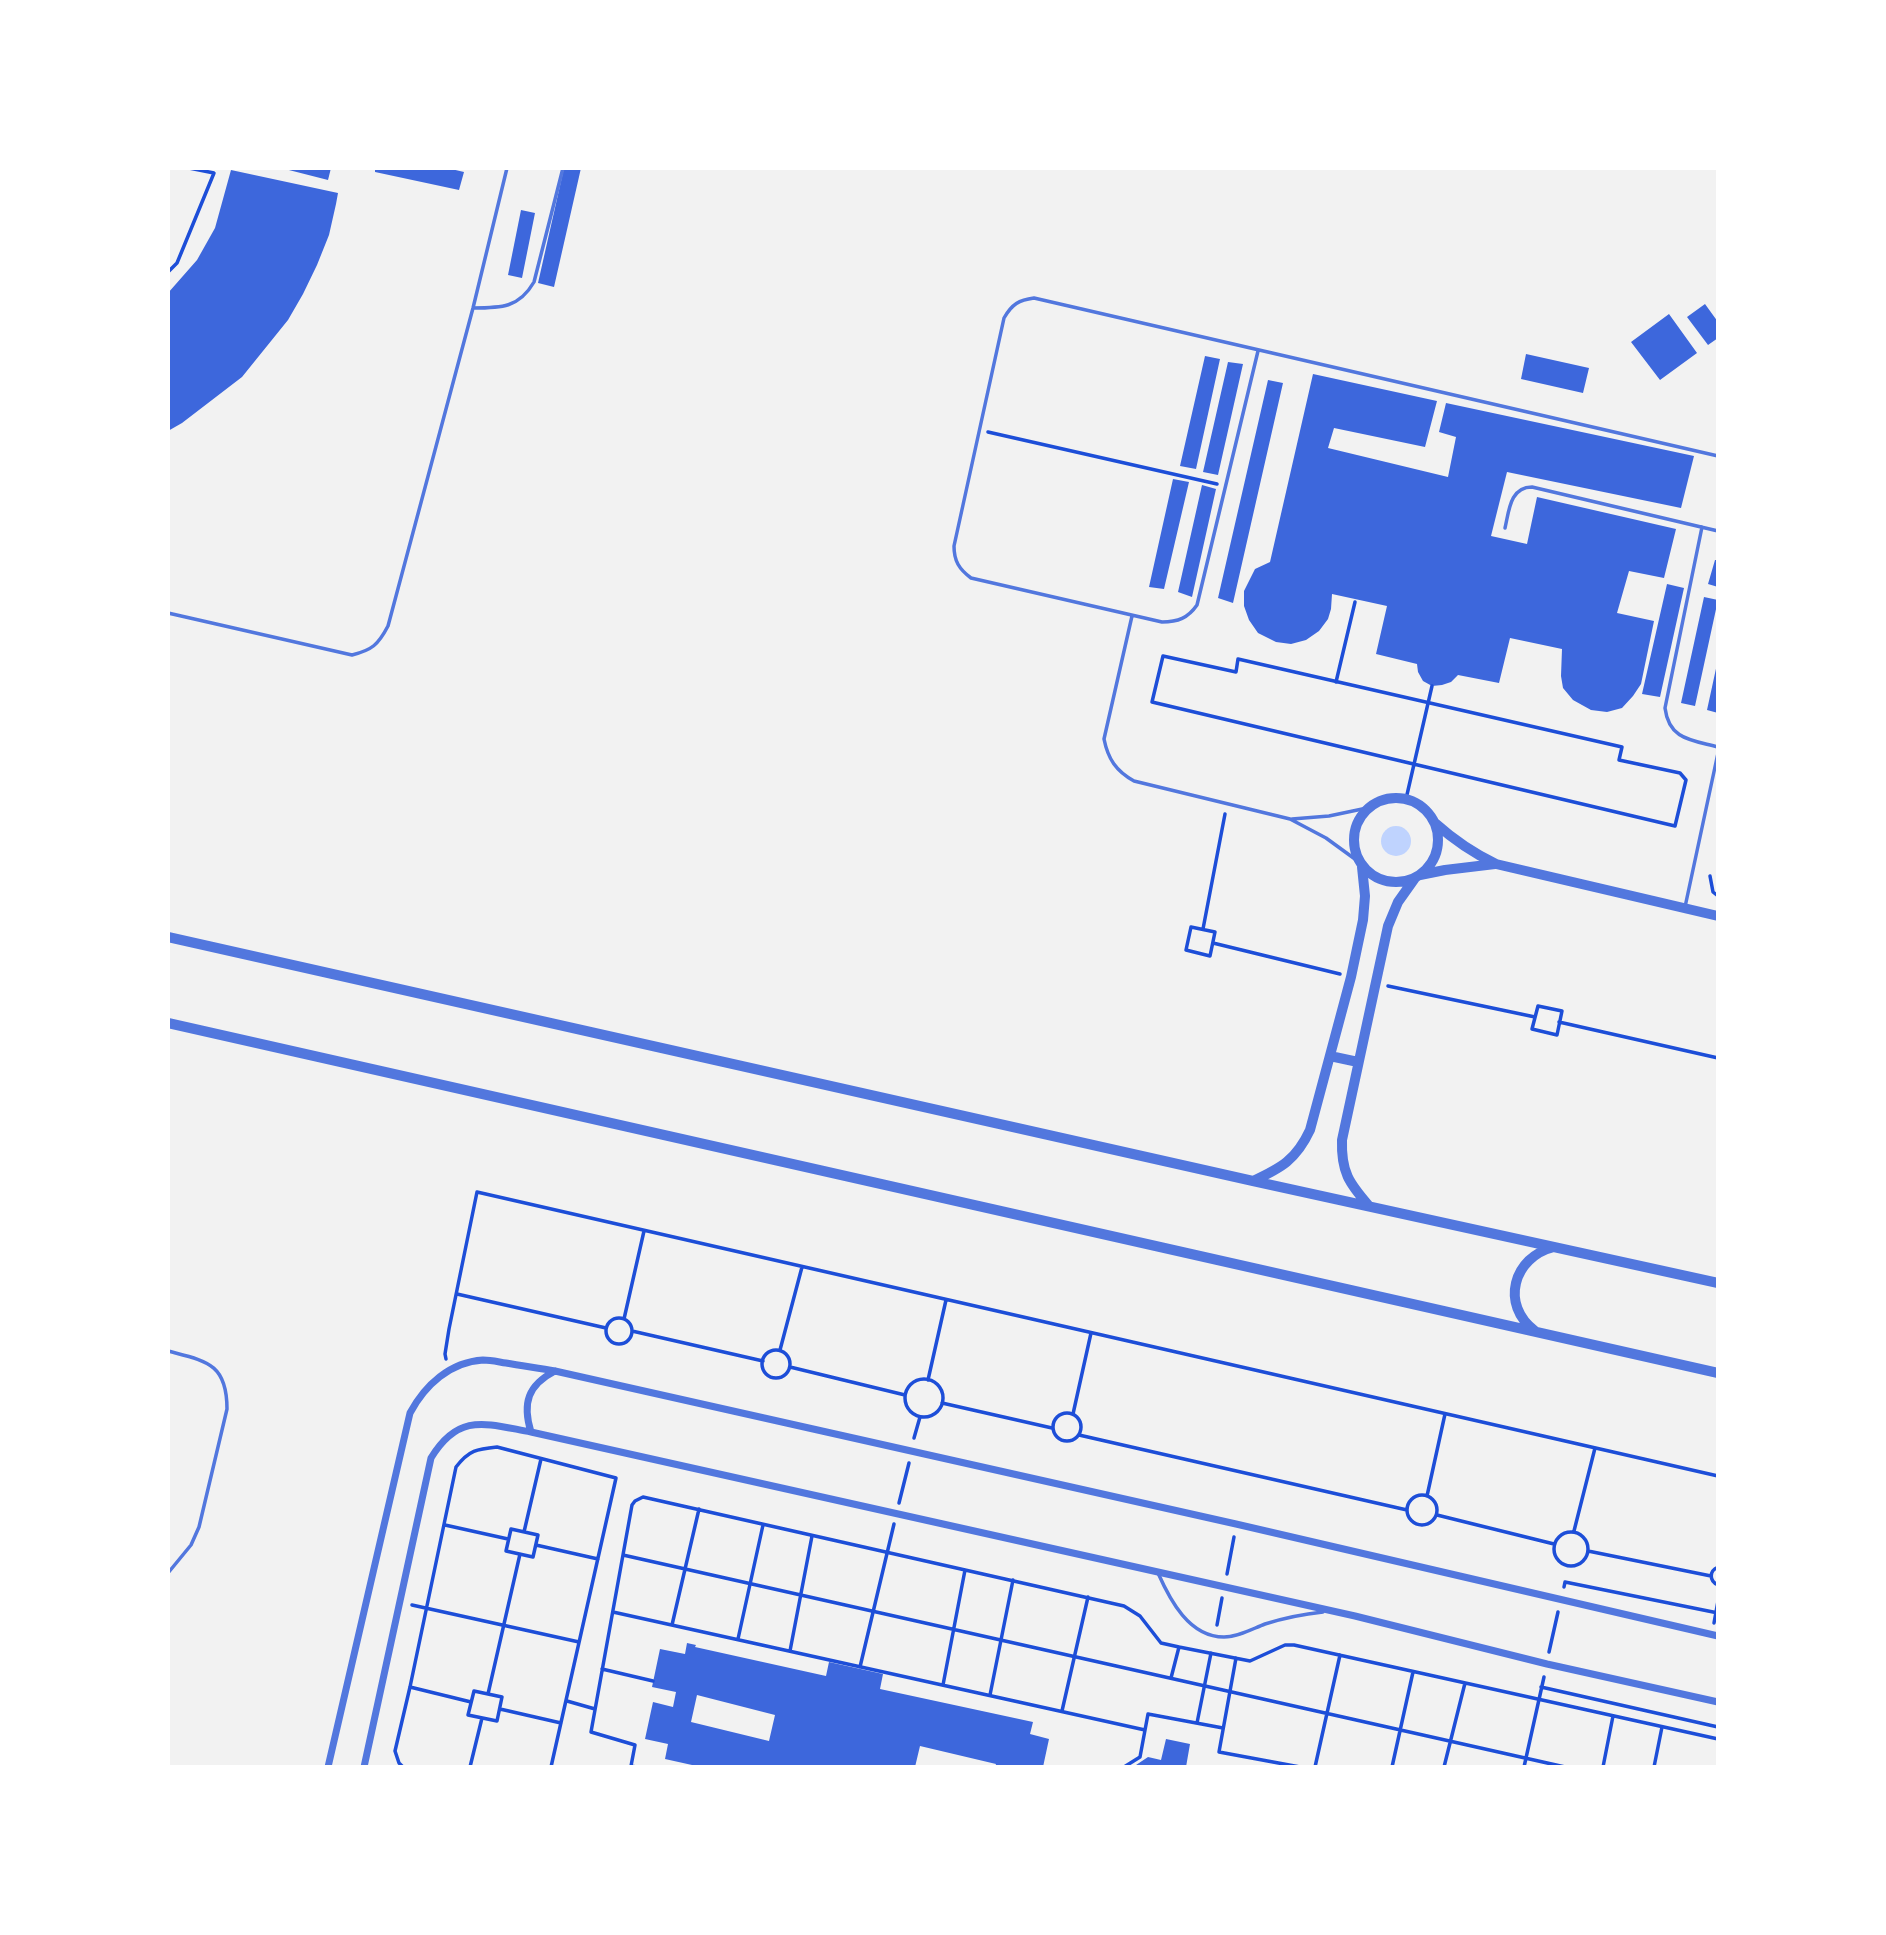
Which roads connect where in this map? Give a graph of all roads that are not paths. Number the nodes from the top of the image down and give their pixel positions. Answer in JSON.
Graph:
{"nodes":[{"id":1,"x":507,"y":168,"type":"edge"},
{"id":2,"x":563,"y":168,"type":"edge"},
{"id":3,"x":473,"y":308,"type":"junction"},
{"id":4,"x":1258,"y":351,"type":"junction"},
{"id":5,"x":1718,"y":456,"type":"edge"},
{"id":6,"x":1702,"y":527,"type":"junction"},
{"id":7,"x":1505,"y":528,"type":"dead end"},
{"id":8,"x":1718,"y":530,"type":"edge"},
{"id":9,"x":168,"y":613,"type":"edge"},
{"id":10,"x":1132,"y":616,"type":"junction"},
{"id":11,"x":1718,"y":747,"type":"edge"},
{"id":12,"x":1718,"y":754,"type":"edge"},
{"id":13,"x":1367,"y":808,"type":"junction"},
{"id":14,"x":1290,"y":819,"type":"junction"},
{"id":15,"x":1434,"y":823,"type":"junction"},
{"id":16,"x":1361,"y":864,"type":"junction"},
{"id":17,"x":1496,"y":864,"type":"junction"},
{"id":18,"x":1417,"y":877,"type":"junction"},
{"id":19,"x":1684,"y":909,"type":"junction"},
{"id":20,"x":1718,"y":916,"type":"edge"},
{"id":21,"x":168,"y":937,"type":"edge"},
{"id":22,"x":168,"y":1023,"type":"edge"},
{"id":23,"x":1330,"y":1056,"type":"junction"},
{"id":24,"x":1358,"y":1062,"type":"junction"},
{"id":25,"x":1253,"y":1181,"type":"junction"},
{"id":26,"x":1369,"y":1207,"type":"junction"},
{"id":27,"x":1555,"y":1247,"type":"junction"},
{"id":28,"x":1718,"y":1283,"type":"edge"},
{"id":29,"x":1538,"y":1334,"type":"junction"},
{"id":30,"x":168,"y":1351,"type":"edge"},
{"id":31,"x":555,"y":1371,"type":"junction"},
{"id":32,"x":1718,"y":1373,"type":"edge"},
{"id":33,"x":531,"y":1432,"type":"junction"},
{"id":34,"x":168,"y":1573,"type":"edge"},
{"id":35,"x":1158,"y":1573,"type":"junction"},
{"id":36,"x":1331,"y":1611,"type":"junction"},
{"id":37,"x":1715,"y":1635,"type":"edge"},
{"id":38,"x":1718,"y":1702,"type":"edge"},
{"id":39,"x":328,"y":1767,"type":"edge"},
{"id":40,"x":365,"y":1767,"type":"edge"}],
"edges":[{"from":1,"to":3,"type":"lane"},
{"from":2,"to":3,"type":"lane"},
{"from":3,"to":9,"type":"lane"},
{"from":4,"to":5,"type":"lane"},
{"from":4,"to":10,"type":"lane"},
{"from":4,"to":10,"type":"lane"},
{"from":6,"to":7,"type":"lane"},
{"from":6,"to":8,"type":"lane"},
{"from":6,"to":11,"type":"lane"},
{"from":10,"to":14,"type":"lane"},
{"from":12,"to":19,"type":"lane"},
{"from":13,"to":14,"type":"lane"},
{"from":13,"to":15,"type":"street"},
{"from":13,"to":16,"type":"street"},
{"from":14,"to":16,"type":"lane"},
{"from":15,"to":17,"type":"street"},
{"from":15,"to":18,"type":"street"},
{"from":16,"to":18,"type":"street"},
{"from":16,"to":23,"type":"street"},
{"from":17,"to":18,"type":"street"},
{"from":17,"to":19,"type":"street"},
{"from":18,"to":24,"type":"street"},
{"from":19,"to":20,"type":"street"},
{"from":21,"to":25,"type":"street"},
{"from":22,"to":29,"type":"street"},
{"from":23,"to":24,"type":"street"},
{"from":23,"to":25,"type":"street"},
{"from":24,"to":26,"type":"street"},
{"from":25,"to":26,"type":"street"},
{"from":26,"to":27,"type":"street"},
{"from":27,"to":28,"type":"street"},
{"from":27,"to":29,"type":"street"},
{"from":29,"to":32,"type":"street"},
{"from":30,"to":34,"type":"lane"},
{"from":31,"to":33,"type":"street"},
{"from":31,"to":37,"type":"street"},
{"from":31,"to":39,"type":"street"},
{"from":33,"to":35,"type":"street"},
{"from":33,"to":40,"type":"street"},
{"from":35,"to":36,"type":"street"},
{"from":35,"to":36,"type":"lane"},
{"from":36,"to":38,"type":"street"}]}
